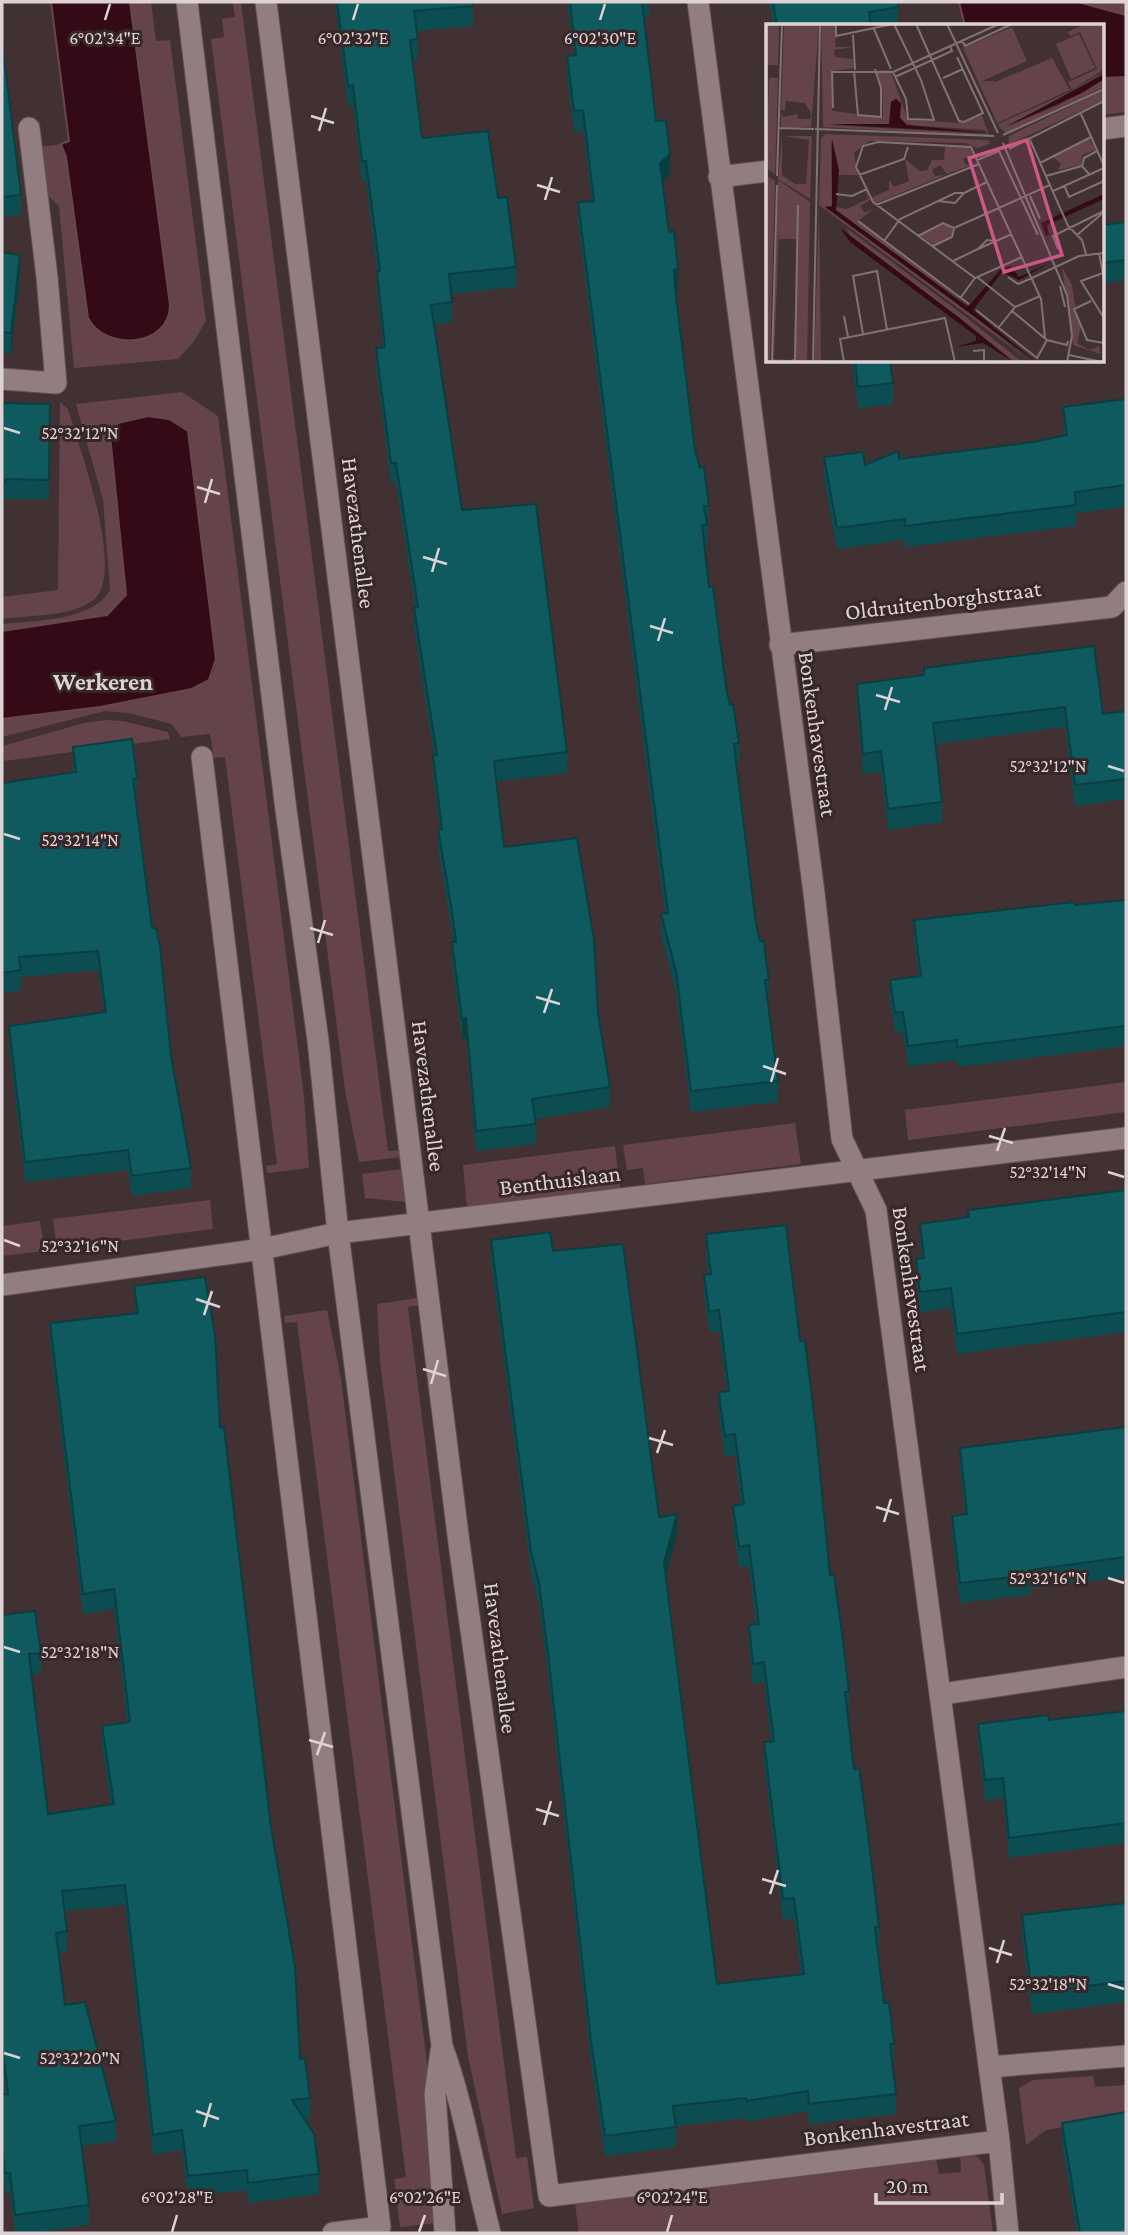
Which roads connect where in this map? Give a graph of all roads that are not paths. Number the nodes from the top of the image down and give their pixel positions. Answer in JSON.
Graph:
{"nodes":[{"id":1,"x":187,"y":2,"type":"edge"},
{"id":2,"x":266,"y":2,"type":"edge"},
{"id":3,"x":698,"y":2,"type":"edge"},
{"id":4,"x":1126,"y":125,"type":"edge"},
{"id":5,"x":29,"y":128,"type":"dead end"},
{"id":6,"x":1104,"y":129,"type":"edge"},
{"id":7,"x":766,"y":171,"type":"edge"},
{"id":8,"x":719,"y":177,"type":"junction"},
{"id":9,"x":2,"y":379,"type":"edge"},
{"id":10,"x":1121,"y":606,"type":"edge"},
{"id":11,"x":780,"y":645,"type":"junction"},
{"id":12,"x":202,"y":757,"type":"dead end"},
{"id":13,"x":1126,"y":1138,"type":"edge"},
{"id":14,"x":860,"y":1172,"type":"junction"},
{"id":15,"x":418,"y":1223,"type":"junction"},
{"id":16,"x":338,"y":1233,"type":"junction"},
{"id":17,"x":261,"y":1249,"type":"junction"},
{"id":18,"x":2,"y":1286,"type":"edge"},
{"id":19,"x":1126,"y":1667,"type":"edge"},
{"id":20,"x":942,"y":1694,"type":"junction"},
{"id":21,"x":442,"y":2046,"type":"junction"},
{"id":22,"x":1126,"y":2056,"type":"edge"},
{"id":23,"x":989,"y":2067,"type":"junction"},
{"id":24,"x":999,"y":2141,"type":"junction"},
{"id":25,"x":549,"y":2196,"type":"joint"},
{"id":26,"x":333,"y":2233,"type":"edge"},
{"id":27,"x":445,"y":2233,"type":"edge"},
{"id":28,"x":489,"y":2233,"type":"edge"},
{"id":29,"x":1008,"y":2233,"type":"edge"}],
"edges":[{"from":1,"to":16,"type":"street"},
{"from":2,"to":15,"type":"street","name":"Havezathenallee"},
{"from":3,"to":8,"type":"street","name":"Bonkenhavestraat"},
{"from":4,"to":6,"type":"street"},
{"from":5,"to":9,"type":"street"},
{"from":7,"to":8,"type":"street"},
{"from":8,"to":11,"type":"street","name":"Bonkenhavestraat"},
{"from":10,"to":11,"type":"street","name":"Oldruitenborghstraat"},
{"from":11,"to":14,"type":"street","name":"Bonkenhavestraat"},
{"from":12,"to":17,"type":"street"},
{"from":13,"to":14,"type":"street","name":"Benthuislaan"},
{"from":14,"to":15,"type":"street","name":"Benthuislaan"},
{"from":14,"to":20,"type":"street","name":"Bonkenhavestraat"},
{"from":15,"to":16,"type":"street","name":"Benthuislaan"},
{"from":15,"to":25,"type":"street","name":"Havezathenallee"},
{"from":16,"to":17,"type":"street","name":"Benthuislaan"},
{"from":16,"to":21,"type":"street"},
{"from":17,"to":18,"type":"street","name":"Benthuislaan"},
{"from":17,"to":26,"type":"street"},
{"from":19,"to":20,"type":"street"},
{"from":20,"to":23,"type":"street","name":"Bonkenhavestraat"},
{"from":21,"to":27,"type":"street"},
{"from":21,"to":28,"type":"street"},
{"from":22,"to":23,"type":"street"},
{"from":23,"to":24,"type":"street","name":"Bonkenhavestraat"},
{"from":24,"to":25,"type":"street","name":"Bonkenhavestraat"},
{"from":24,"to":29,"type":"street"}]}
